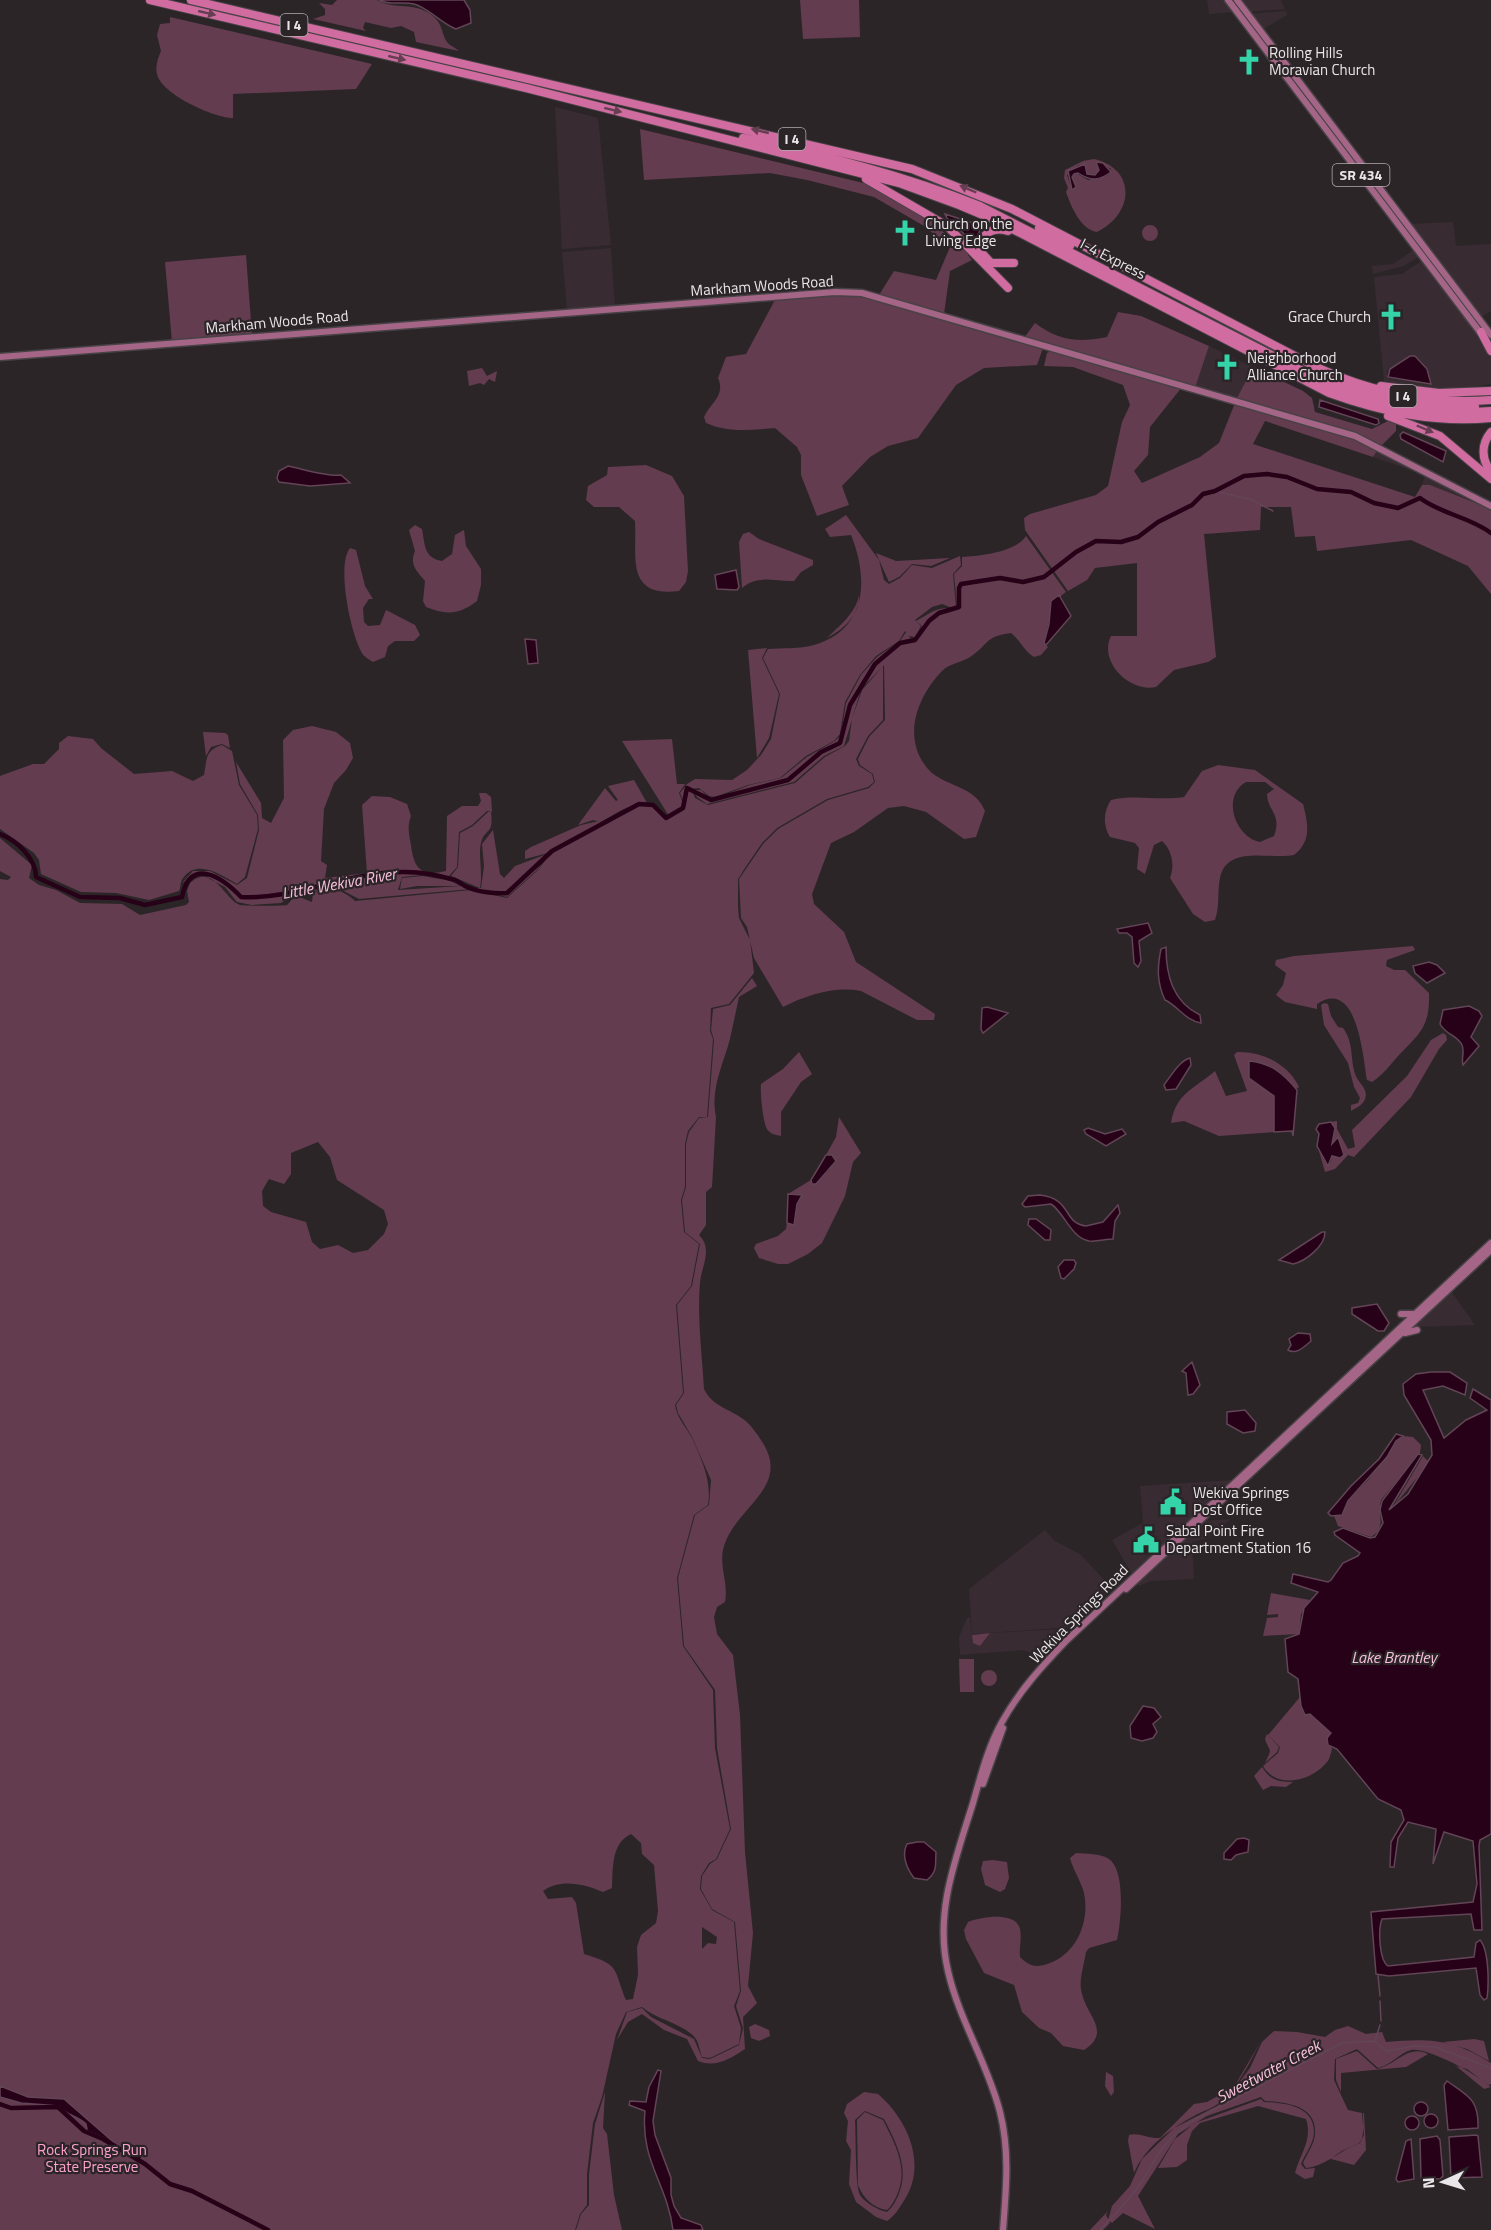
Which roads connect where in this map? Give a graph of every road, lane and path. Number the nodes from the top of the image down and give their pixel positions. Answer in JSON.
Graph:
{"nodes":[{"id":1,"x":150,"y":0,"type":"edge"},
{"id":2,"x":191,"y":0,"type":"edge"},
{"id":3,"x":205,"y":0,"type":"edge"},
{"id":4,"x":1228,"y":0,"type":"edge"},
{"id":5,"x":1237,"y":0,"type":"edge"},
{"id":6,"x":1237,"y":13,"type":"junction"},
{"id":7,"x":246,"y":14,"type":"junction"},
{"id":8,"x":1258,"y":30,"type":"junction"},
{"id":9,"x":717,"y":137,"type":"junction"},
{"id":10,"x":1340,"y":149,"type":"junction"},
{"id":11,"x":813,"y":161,"type":"junction"},
{"id":12,"x":1362,"y":165,"type":"junction"},
{"id":13,"x":998,"y":203,"type":"junction"},
{"id":14,"x":1040,"y":244,"type":"junction"},
{"id":15,"x":1427,"y":256,"type":"junction"},
{"id":16,"x":1014,"y":263,"type":"dead end"},
{"id":17,"x":1008,"y":288,"type":"dead end"},
{"id":18,"x":1481,"y":332,"type":"joint"},
{"id":19,"x":1491,"y":335,"type":"edge"},
{"id":20,"x":1491,"y":348,"type":"edge"},
{"id":21,"x":0,"y":357,"type":"edge"},
{"id":22,"x":1318,"y":368,"type":"junction"},
{"id":23,"x":1491,"y":391,"type":"edge"},
{"id":24,"x":1491,"y":400,"type":"edge"},
{"id":25,"x":1491,"y":406,"type":"edge"},
{"id":26,"x":1371,"y":407,"type":"junction"},
{"id":27,"x":1491,"y":411,"type":"edge"},
{"id":28,"x":1491,"y":418,"type":"edge"},
{"id":29,"x":1491,"y":432,"type":"edge"},
{"id":30,"x":1491,"y":472,"type":"edge"},
{"id":31,"x":1491,"y":479,"type":"edge"},
{"id":32,"x":1491,"y":506,"type":"edge"},
{"id":33,"x":1491,"y":1243,"type":"edge"},
{"id":34,"x":1491,"y":1250,"type":"edge"},
{"id":35,"x":1461,"y":1270,"type":"junction"},
{"id":36,"x":1444,"y":1294,"type":"junction"},
{"id":37,"x":1401,"y":1314,"type":"dead end"},
{"id":38,"x":1413,"y":1314,"type":"junction"},
{"id":39,"x":1417,"y":1330,"type":"dead end"},
{"id":40,"x":1401,"y":1334,"type":"junction"},
{"id":41,"x":1182,"y":1534,"type":"junction"},
{"id":42,"x":1157,"y":1558,"type":"junction"},
{"id":43,"x":1120,"y":1582,"type":"dead end"},
{"id":44,"x":1128,"y":1582,"type":"junction"},
{"id":45,"x":949,"y":1884,"type":"junction"},
{"id":46,"x":1003,"y":2230,"type":"edge"}],
"edges":[{"from":1,"to":9,"type":"highway","number":"I 4","one_way":true},
{"from":2,"to":7,"type":"highway","number":"I 4"},
{"from":3,"to":7,"type":"highway"},
{"from":4,"to":6,"type":"main road","number":"SR 434"},
{"from":5,"to":8,"type":"main road","number":"SR 434"},
{"from":6,"to":8,"type":"main road"},
{"from":6,"to":10,"type":"main road","number":"SR 434"},
{"from":13,"to":7,"type":"highway","number":"I 4","one_way":true},
{"from":8,"to":12,"type":"main road","number":"SR 434"},
{"from":9,"to":11,"type":"highway","number":"I 4"},
{"from":9,"to":27,"type":"highway","name":"I-4 Express"},
{"from":10,"to":12,"type":"main road"},
{"from":10,"to":15,"type":"main road","number":"SR 434"},
{"from":11,"to":14,"type":"highway","number":"I 4"},
{"from":11,"to":17,"type":"highway"},
{"from":12,"to":15,"type":"main road","number":"SR 434"},
{"from":13,"to":22,"type":"highway","number":"I 4"},
{"from":13,"to":25,"type":"highway","name":"I-4 Express"},
{"from":14,"to":16,"type":"highway"},
{"from":14,"to":26,"type":"highway","number":"I 4"},
{"from":15,"to":18,"type":"main road","number":"SR 434"},
{"from":15,"to":19,"type":"main road","number":"SR 434"},
{"from":18,"to":20,"type":"highway"},
{"from":21,"to":32,"type":"main road","name":"Markham Woods Road"},
{"from":22,"to":23,"type":"highway"},
{"from":22,"to":24,"type":"highway","number":"I 4"},
{"from":26,"to":28,"type":"highway","number":"I 4"},
{"from":26,"to":31,"type":"highway","one_way":true},
{"from":29,"to":30,"type":"highway"},
{"from":33,"to":35,"type":"main road","name":"Wekiva Springs Road"},
{"from":34,"to":36,"type":"main road","name":"Wekiva Springs Road"},
{"from":35,"to":36,"type":"main road"},
{"from":35,"to":38,"type":"main road","name":"Wekiva Springs Road"},
{"from":36,"to":40,"type":"main road","name":"Wekiva Springs Road"},
{"from":37,"to":38,"type":"main road"},
{"from":38,"to":41,"type":"main road","name":"Wekiva Springs Road"},
{"from":39,"to":40,"type":"main road"},
{"from":40,"to":41,"type":"main road","name":"Wekiva Springs Road"},
{"from":41,"to":42,"type":"main road","name":"Wekiva Springs Road"},
{"from":42,"to":44,"type":"main road","name":"Wekiva Springs Road"},
{"from":42,"to":45,"type":"main road","name":"Wekiva Springs Road"},
{"from":43,"to":44,"type":"main road"},
{"from":44,"to":45,"type":"main road","name":"Wekiva Springs Road"},
{"from":45,"to":46,"type":"main road","name":"Wekiva Springs Road"}]}
